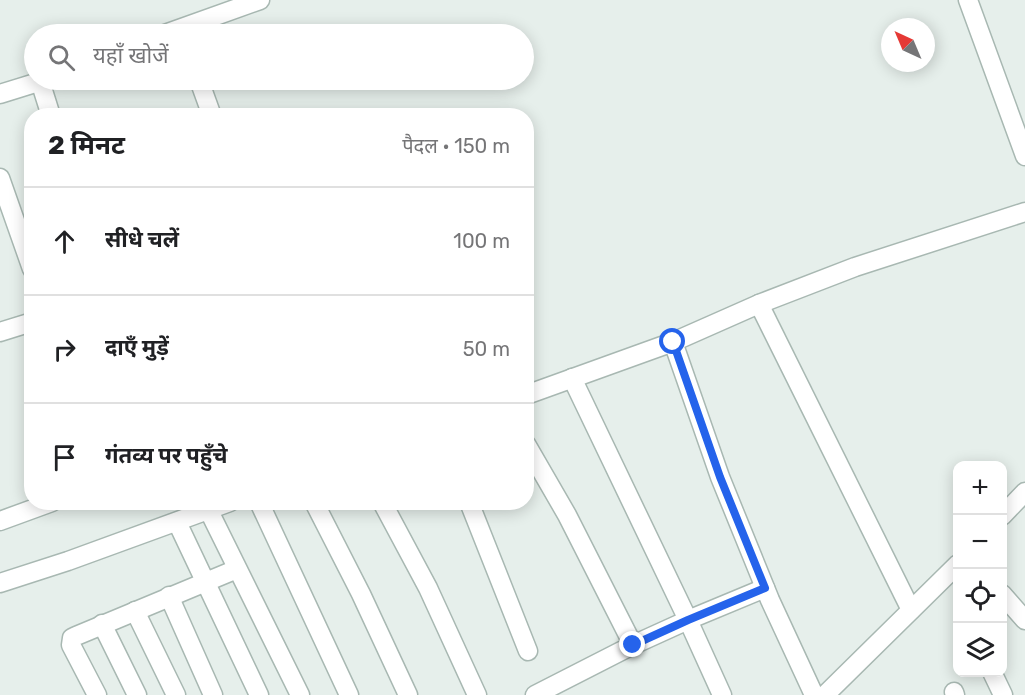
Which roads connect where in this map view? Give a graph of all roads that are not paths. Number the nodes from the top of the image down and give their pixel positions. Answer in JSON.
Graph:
{"nodes":[{"id":1,"x":260,"y":0,"type":"edge"},
{"id":2,"x":968,"y":0,"type":"edge"},
{"id":3,"x":198,"y":24,"type":"edge"},
{"id":4,"x":24,"y":86,"type":"edge"},
{"id":5,"x":44,"y":90,"type":"edge"},
{"id":6,"x":203,"y":90,"type":"edge"},
{"id":7,"x":0,"y":94,"type":"edge"},
{"id":8,"x":49,"y":108,"type":"edge"},
{"id":9,"x":209,"y":108,"type":"edge"},
{"id":10,"x":1025,"y":156,"type":"edge"},
{"id":11,"x":0,"y":178,"type":"edge"},
{"id":12,"x":1025,"y":212,"type":"edge"},
{"id":13,"x":24,"y":246,"type":"edge"},
{"id":14,"x":759,"y":304,"type":"junction"},
{"id":15,"x":24,"y":325,"type":"edge"},
{"id":16,"x":0,"y":333,"type":"edge"},
{"id":17,"x":673,"y":342,"type":"junction"},
{"id":18,"x":572,"y":378,"type":"junction"},
{"id":19,"x":534,"y":388,"type":"edge"},
{"id":20,"x":534,"y":458,"type":"edge"},
{"id":21,"x":1025,"y":492,"type":"edge"},
{"id":22,"x":30,"y":510,"type":"edge"},
{"id":23,"x":263,"y":510,"type":"edge"},
{"id":24,"x":318,"y":510,"type":"edge"},
{"id":25,"x":386,"y":510,"type":"edge"},
{"id":26,"x":472,"y":510,"type":"edge"},
{"id":27,"x":208,"y":511,"type":"joint"},
{"id":28,"x":1003,"y":515,"type":"edge"},
{"id":29,"x":0,"y":521,"type":"edge"},
{"id":30,"x":177,"y":522,"type":"junction"},
{"id":31,"x":953,"y":568,"type":"edge"},
{"id":32,"x":237,"y":569,"type":"junction"},
{"id":33,"x":206,"y":582,"type":"junction"},
{"id":34,"x":0,"y":583,"type":"edge"},
{"id":35,"x":765,"y":588,"type":"junction"},
{"id":36,"x":169,"y":596,"type":"junction"},
{"id":37,"x":1007,"y":599,"type":"edge"},
{"id":38,"x":135,"y":610,"type":"junction"},
{"id":39,"x":911,"y":610,"type":"junction"},
{"id":40,"x":688,"y":620,"type":"junction"},
{"id":41,"x":1025,"y":620,"type":"edge"},
{"id":42,"x":102,"y":624,"type":"junction"},
{"id":43,"x":633,"y":645,"type":"junction"},
{"id":44,"x":528,"y":651,"type":"dead end"},
{"id":45,"x":994,"y":677,"type":"edge"},
{"id":46,"x":542,"y":693,"type":"edge"},
{"id":47,"x":97,"y":695,"type":"edge"},
{"id":48,"x":137,"y":695,"type":"edge"},
{"id":49,"x":176,"y":695,"type":"edge"},
{"id":50,"x":213,"y":695,"type":"edge"},
{"id":51,"x":259,"y":695,"type":"edge"},
{"id":52,"x":300,"y":695,"type":"edge"},
{"id":53,"x":350,"y":695,"type":"edge"},
{"id":54,"x":408,"y":695,"type":"edge"},
{"id":55,"x":477,"y":695,"type":"edge"},
{"id":56,"x":722,"y":695,"type":"edge"},
{"id":57,"x":814,"y":695,"type":"edge"},
{"id":58,"x":825,"y":695,"type":"edge"},
{"id":59,"x":1003,"y":695,"type":"edge"}],
"edges":[{"from":1,"to":3,"type":"street"},
{"from":2,"to":10,"type":"street"},
{"from":4,"to":7,"type":"street"},
{"from":5,"to":8,"type":"street"},
{"from":6,"to":9,"type":"street"},
{"from":11,"to":13,"type":"street"},
{"from":12,"to":14,"type":"street"},
{"from":14,"to":17,"type":"street"},
{"from":14,"to":39,"type":"street"},
{"from":15,"to":16,"type":"street"},
{"from":17,"to":18,"type":"street"},
{"from":17,"to":35,"type":"street"},
{"from":18,"to":19,"type":"street"},
{"from":18,"to":40,"type":"street"},
{"from":20,"to":43,"type":"street"},
{"from":21,"to":28,"type":"street"},
{"from":22,"to":29,"type":"street"},
{"from":23,"to":53,"type":"street"},
{"from":24,"to":54,"type":"street"},
{"from":25,"to":55,"type":"street"},
{"from":26,"to":44,"type":"street"},
{"from":27,"to":30,"type":"street"},
{"from":27,"to":32,"type":"street"},
{"from":30,"to":33,"type":"street"},
{"from":30,"to":34,"type":"street"},
{"from":31,"to":39,"type":"street"},
{"from":32,"to":33,"type":"street"},
{"from":32,"to":52,"type":"street"},
{"from":33,"to":36,"type":"street"},
{"from":33,"to":51,"type":"street"},
{"from":35,"to":40,"type":"street"},
{"from":35,"to":57,"type":"street"},
{"from":36,"to":38,"type":"street"},
{"from":36,"to":50,"type":"street"},
{"from":37,"to":41,"type":"street"},
{"from":38,"to":42,"type":"street"},
{"from":38,"to":49,"type":"street"},
{"from":39,"to":58,"type":"street"},
{"from":40,"to":43,"type":"street"},
{"from":40,"to":56,"type":"street"},
{"from":42,"to":47,"type":"street"},
{"from":42,"to":48,"type":"street"},
{"from":43,"to":46,"type":"street"},
{"from":45,"to":59,"type":"street"}]}
